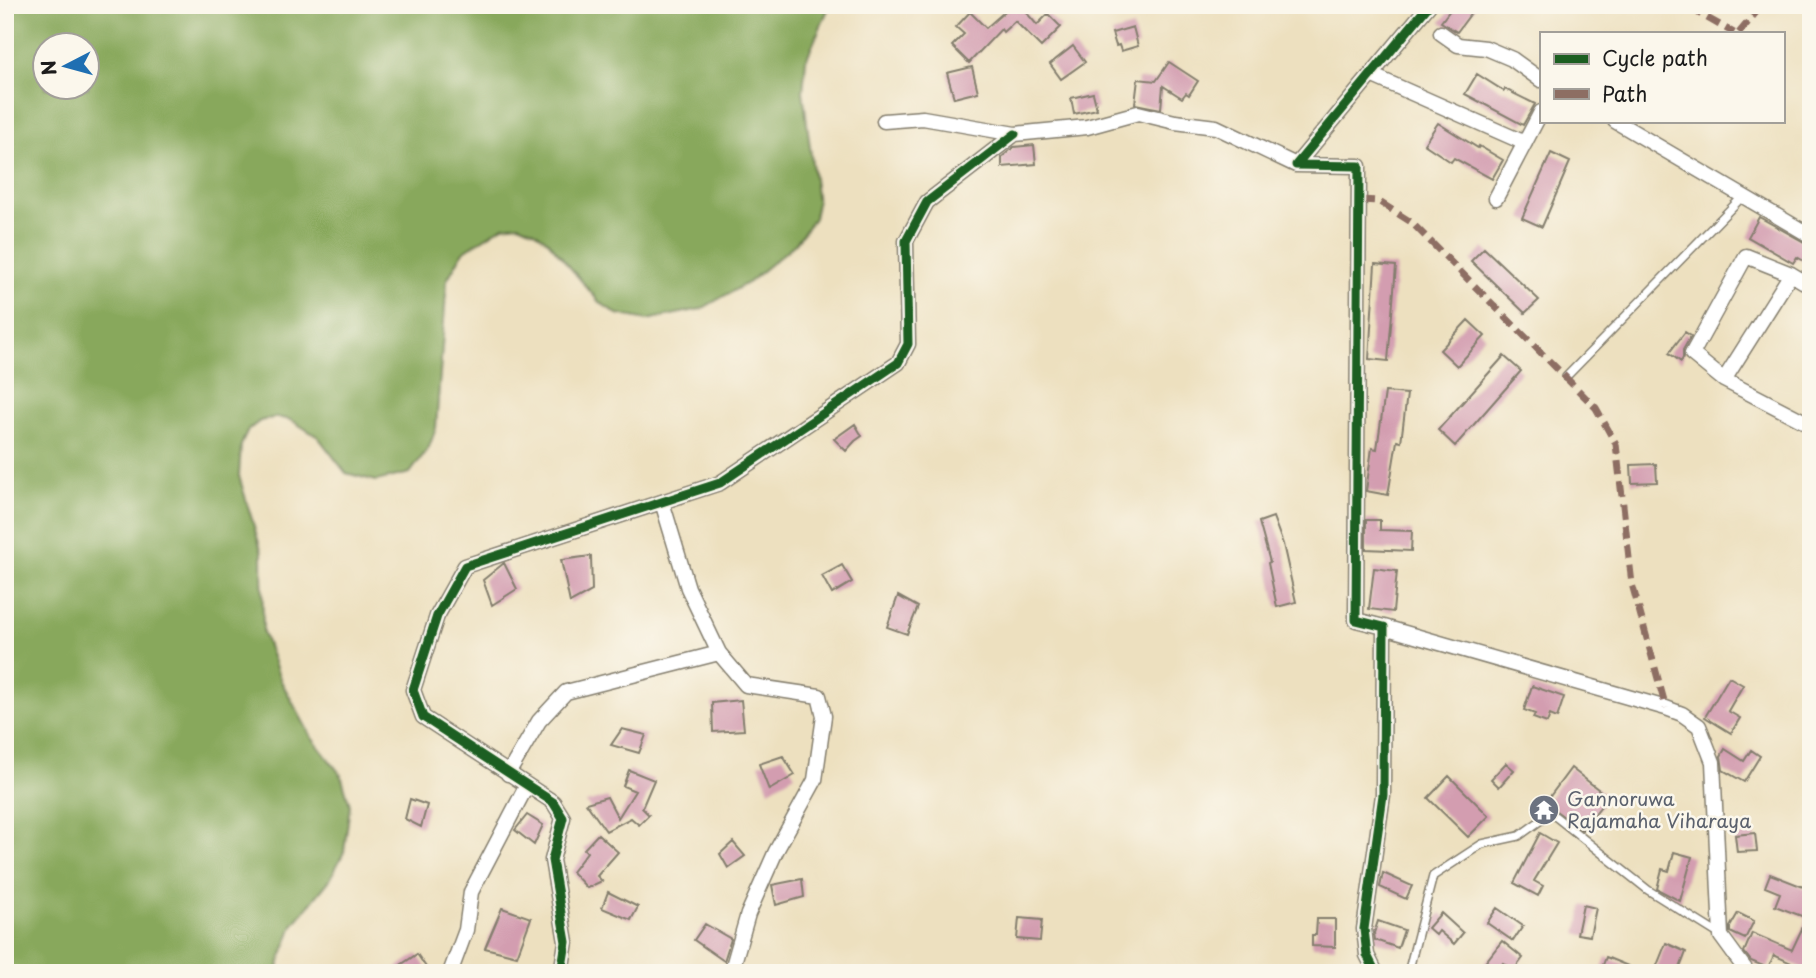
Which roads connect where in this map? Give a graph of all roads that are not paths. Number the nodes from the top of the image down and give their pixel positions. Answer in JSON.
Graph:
{"nodes":[{"id":1,"x":1429,"y":5,"type":"edge"},
{"id":2,"x":1441,"y":33,"type":"dead end"},
{"id":3,"x":1371,"y":75,"type":"junction"},
{"id":4,"x":1540,"y":79,"type":"edge"},
{"id":5,"x":1540,"y":114,"type":"edge"},
{"id":6,"x":884,"y":121,"type":"dead end"},
{"id":7,"x":1617,"y":122,"type":"edge"},
{"id":8,"x":1015,"y":134,"type":"junction"},
{"id":9,"x":1525,"y":143,"type":"junction"},
{"id":10,"x":1296,"y":165,"type":"junction"},
{"id":11,"x":1744,"y":195,"type":"junction"},
{"id":12,"x":1496,"y":198,"type":"dead end"},
{"id":13,"x":1811,"y":236,"type":"edge"},
{"id":14,"x":1791,"y":274,"type":"junction"},
{"id":15,"x":1811,"y":286,"type":"edge"},
{"id":16,"x":1566,"y":377,"type":"dead end"},
{"id":17,"x":1724,"y":380,"type":"junction"},
{"id":18,"x":1811,"y":425,"type":"edge"},
{"id":19,"x":662,"y":502,"type":"junction"},
{"id":20,"x":1384,"y":628,"type":"junction"},
{"id":21,"x":719,"y":653,"type":"junction"},
{"id":22,"x":509,"y":774,"type":"junction"},
{"id":23,"x":527,"y":785,"type":"junction"},
{"id":24,"x":1721,"y":936,"type":"junction"},
{"id":25,"x":450,"y":973,"type":"edge"},
{"id":26,"x":561,"y":973,"type":"edge"},
{"id":27,"x":731,"y":973,"type":"edge"},
{"id":28,"x":1376,"y":973,"type":"edge"},
{"id":29,"x":1408,"y":973,"type":"edge"},
{"id":30,"x":1748,"y":973,"type":"edge"}],
"edges":[{"from":1,"to":3,"type":"street"},
{"from":2,"to":4,"type":"street"},
{"from":3,"to":9,"type":"street"},
{"from":3,"to":10,"type":"street"},
{"from":5,"to":9,"type":"street"},
{"from":6,"to":8,"type":"street"},
{"from":7,"to":11,"type":"street"},
{"from":8,"to":10,"type":"street"},
{"from":8,"to":19,"type":"street"},
{"from":9,"to":12,"type":"street"},
{"from":10,"to":20,"type":"street"},
{"from":11,"to":13,"type":"street"},
{"from":11,"to":16,"type":"lane"},
{"from":14,"to":15,"type":"street"},
{"from":14,"to":17,"type":"street"},
{"from":14,"to":17,"type":"street"},
{"from":17,"to":18,"type":"street"},
{"from":19,"to":21,"type":"street"},
{"from":19,"to":22,"type":"street"},
{"from":20,"to":24,"type":"street"},
{"from":20,"to":28,"type":"street"},
{"from":21,"to":22,"type":"street"},
{"from":21,"to":27,"type":"street"},
{"from":22,"to":23,"type":"street"},
{"from":23,"to":25,"type":"street"},
{"from":23,"to":26,"type":"street"},
{"from":24,"to":29,"type":"lane"},
{"from":24,"to":30,"type":"street"}]}
